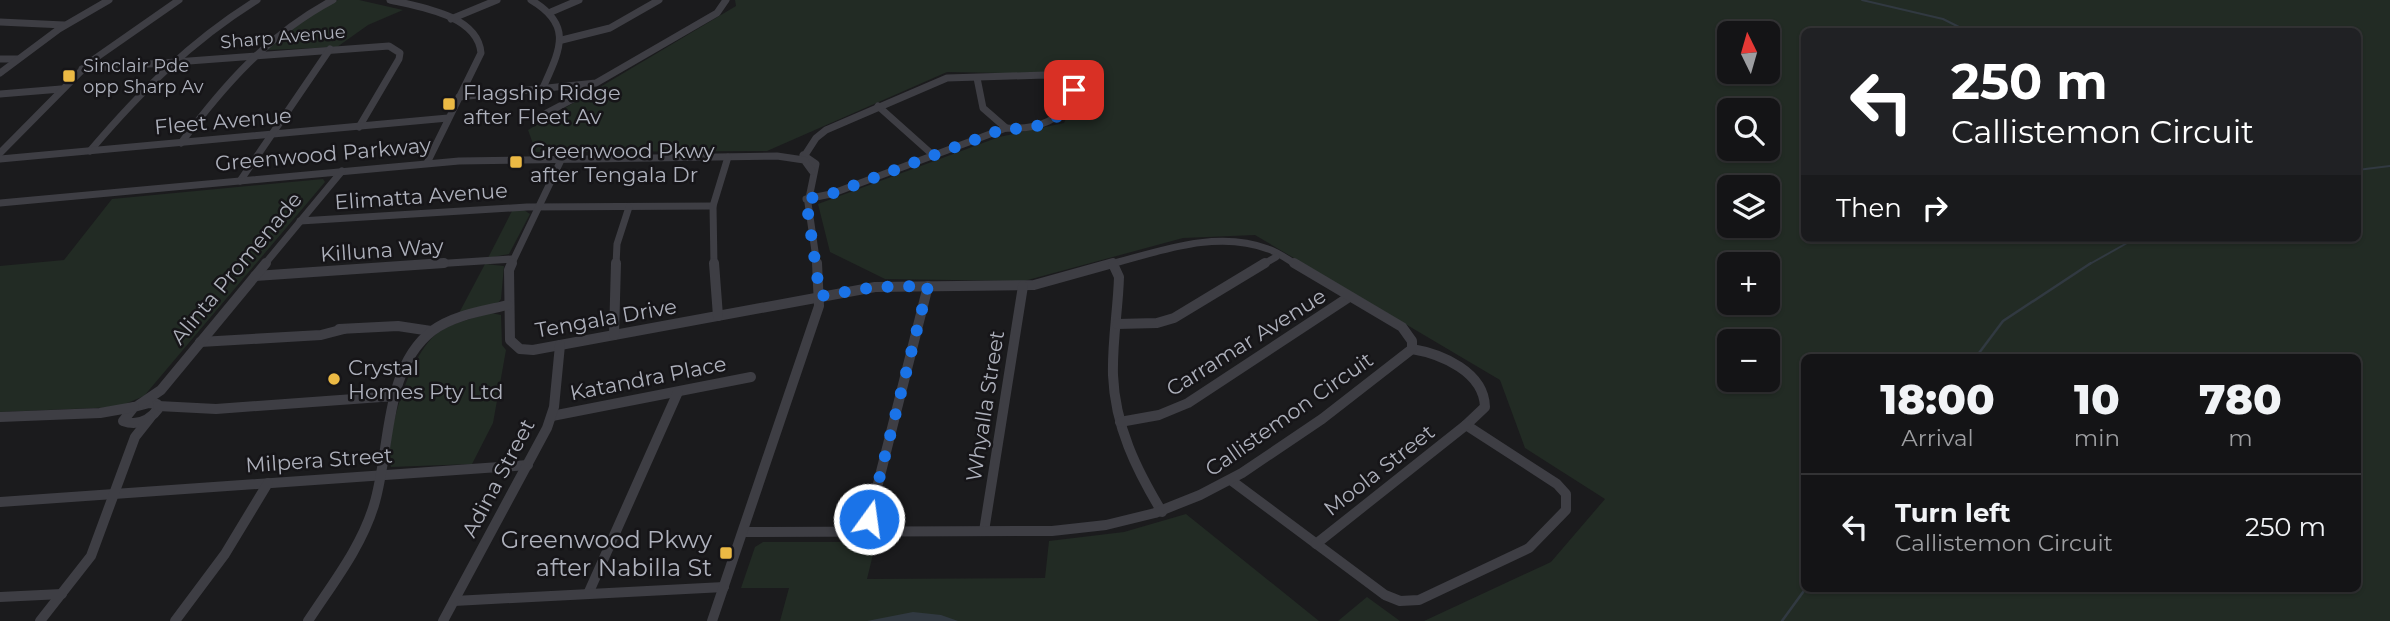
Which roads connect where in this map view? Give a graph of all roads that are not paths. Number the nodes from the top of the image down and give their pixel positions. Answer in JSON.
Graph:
{"nodes":[{"id":1,"x":110,"y":0,"type":"edge"},
{"id":2,"x":179,"y":0,"type":"edge"},
{"id":3,"x":257,"y":0,"type":"edge"},
{"id":4,"x":333,"y":0,"type":"edge"},
{"id":5,"x":390,"y":0,"type":"edge"},
{"id":6,"x":415,"y":0,"type":"edge"},
{"id":7,"x":497,"y":0,"type":"edge"},
{"id":8,"x":531,"y":0,"type":"edge"},
{"id":9,"x":579,"y":0,"type":"edge"},
{"id":10,"x":659,"y":0,"type":"edge"},
{"id":11,"x":726,"y":0,"type":"edge"},
{"id":12,"x":406,"y":4,"type":"junction"},
{"id":13,"x":551,"y":12,"type":"junction"},
{"id":14,"x":452,"y":19,"type":"junction"},
{"id":15,"x":0,"y":22,"type":"edge"},
{"id":16,"x":66,"y":25,"type":"junction"},
{"id":17,"x":562,"y":40,"type":"junction"},
{"id":18,"x":330,"y":49,"type":"junction"},
{"id":19,"x":254,"y":55,"type":"junction"},
{"id":20,"x":0,"y":59,"type":"edge"},
{"id":21,"x":17,"y":59,"type":"junction"},
{"id":22,"x":169,"y":62,"type":"junction"},
{"id":23,"x":82,"y":69,"type":"junction"},
{"id":24,"x":0,"y":73,"type":"edge"},
{"id":25,"x":977,"y":78,"type":"junction"},
{"id":26,"x":582,"y":87,"type":"junction"},
{"id":27,"x":61,"y":89,"type":"junction"},
{"id":28,"x":542,"y":90,"type":"junction"},
{"id":29,"x":0,"y":94,"type":"edge"},
{"id":30,"x":459,"y":97,"type":"junction"},
{"id":31,"x":878,"y":106,"type":"junction"},
{"id":32,"x":448,"y":118,"type":"junction"},
{"id":33,"x":537,"y":118,"type":"dead end"},
{"id":34,"x":359,"y":127,"type":"junction"},
{"id":35,"x":1006,"y":128,"type":"junction"},
{"id":36,"x":271,"y":135,"type":"junction"},
{"id":37,"x":181,"y":143,"type":"junction"},
{"id":38,"x":90,"y":151,"type":"junction"},
{"id":39,"x":0,"y":153,"type":"edge"},
{"id":40,"x":805,"y":155,"type":"junction"},
{"id":41,"x":777,"y":156,"type":"junction"},
{"id":42,"x":934,"y":156,"type":"junction"},
{"id":43,"x":728,"y":157,"type":"junction"},
{"id":44,"x":562,"y":158,"type":"junction"},
{"id":45,"x":0,"y":159,"type":"edge"},
{"id":46,"x":427,"y":163,"type":"junction"},
{"id":47,"x":342,"y":171,"type":"junction"},
{"id":48,"x":812,"y":171,"type":"junction"},
{"id":49,"x":240,"y":181,"type":"junction"},
{"id":50,"x":806,"y":199,"type":"junction"},
{"id":51,"x":0,"y":203,"type":"edge"},
{"id":52,"x":713,"y":205,"type":"junction"},
{"id":53,"x":628,"y":206,"type":"junction"},
{"id":54,"x":538,"y":207,"type":"junction"},
{"id":55,"x":300,"y":221,"type":"junction"},
{"id":56,"x":1259,"y":247,"type":"junction"},
{"id":57,"x":1276,"y":257,"type":"junction"},
{"id":58,"x":512,"y":259,"type":"junction"},
{"id":59,"x":1113,"y":264,"type":"junction"},
{"id":60,"x":1294,"y":265,"type":"junction"},
{"id":61,"x":255,"y":276,"type":"junction"},
{"id":62,"x":928,"y":286,"type":"junction"},
{"id":63,"x":1024,"y":286,"type":"junction"},
{"id":64,"x":820,"y":296,"type":"junction"},
{"id":65,"x":1349,"y":297,"type":"junction"},
{"id":66,"x":508,"y":305,"type":"junction"},
{"id":67,"x":718,"y":316,"type":"junction"},
{"id":68,"x":1117,"y":324,"type":"junction"},
{"id":69,"x":432,"y":331,"type":"junction"},
{"id":70,"x":614,"y":335,"type":"junction"},
{"id":71,"x":200,"y":342,"type":"junction"},
{"id":72,"x":560,"y":345,"type":"junction"},
{"id":73,"x":1412,"y":349,"type":"junction"},
{"id":74,"x":751,"y":377,"type":"dead end"},
{"id":75,"x":160,"y":390,"type":"junction"},
{"id":76,"x":678,"y":391,"type":"junction"},
{"id":77,"x":395,"y":396,"type":"junction"},
{"id":78,"x":137,"y":406,"type":"junction"},
{"id":79,"x":155,"y":411,"type":"junction"},
{"id":80,"x":100,"y":413,"type":"junction"},
{"id":81,"x":552,"y":416,"type":"junction"},
{"id":82,"x":0,"y":417,"type":"edge"},
{"id":83,"x":125,"y":422,"type":"junction"},
{"id":84,"x":1119,"y":422,"type":"junction"},
{"id":85,"x":1466,"y":425,"type":"junction"},
{"id":86,"x":135,"y":437,"type":"junction"},
{"id":87,"x":528,"y":465,"type":"junction"},
{"id":88,"x":381,"y":474,"type":"junction"},
{"id":89,"x":1232,"y":481,"type":"junction"},
{"id":90,"x":268,"y":483,"type":"junction"},
{"id":91,"x":114,"y":495,"type":"junction"},
{"id":92,"x":0,"y":502,"type":"edge"},
{"id":93,"x":1162,"y":512,"type":"junction"},
{"id":94,"x":866,"y":531,"type":"junction"},
{"id":95,"x":984,"y":531,"type":"junction"},
{"id":96,"x":743,"y":532,"type":"junction"},
{"id":97,"x":1316,"y":544,"type":"junction"},
{"id":98,"x":724,"y":587,"type":"junction"},
{"id":99,"x":62,"y":594,"type":"junction"},
{"id":100,"x":588,"y":594,"type":"junction"},
{"id":101,"x":0,"y":597,"type":"edge"},
{"id":102,"x":454,"y":601,"type":"junction"},
{"id":103,"x":40,"y":621,"type":"edge"},
{"id":104,"x":175,"y":621,"type":"edge"},
{"id":105,"x":308,"y":621,"type":"edge"},
{"id":106,"x":443,"y":621,"type":"edge"},
{"id":107,"x":712,"y":621,"type":"edge"}],
"edges":[{"from":1,"to":16,"type":"street"},
{"from":2,"to":23,"type":"street"},
{"from":3,"to":22,"type":"street"},
{"from":4,"to":19,"type":"street"},
{"from":5,"to":12,"type":"street"},
{"from":6,"to":12,"type":"street"},
{"from":7,"to":14,"type":"street"},
{"from":8,"to":13,"type":"street"},
{"from":9,"to":13,"type":"street"},
{"from":10,"to":17,"type":"street"},
{"from":11,"to":26,"type":"street"},
{"from":12,"to":14,"type":"street"},
{"from":13,"to":17,"type":"street"},
{"from":14,"to":30,"type":"street"},
{"from":15,"to":16,"type":"street"},
{"from":16,"to":21,"type":"street"},
{"from":17,"to":28,"type":"street"},
{"from":18,"to":19,"type":"street","name":"Sharp Avenue"},
{"from":18,"to":34,"type":"street","name":"Sharp Avenue"},
{"from":18,"to":36,"type":"street"},
{"from":19,"to":22,"type":"street","name":"Sharp Avenue"},
{"from":19,"to":37,"type":"street"},
{"from":20,"to":21,"type":"street"},
{"from":21,"to":24,"type":"street"},
{"from":22,"to":23,"type":"street","name":"Sharp Avenue"},
{"from":22,"to":38,"type":"street"},
{"from":23,"to":27,"type":"street"},
{"from":25,"to":31,"type":"street"},
{"from":25,"to":35,"type":"street"},
{"from":25,"to":35,"type":"street"},
{"from":26,"to":28,"type":"street"},
{"from":26,"to":33,"type":"street"},
{"from":27,"to":29,"type":"street"},
{"from":27,"to":39,"type":"street"},
{"from":28,"to":30,"type":"street"},
{"from":30,"to":32,"type":"street"},
{"from":31,"to":40,"type":"street"},
{"from":31,"to":42,"type":"street"},
{"from":32,"to":34,"type":"street","name":"Fleet Avenue"},
{"from":32,"to":46,"type":"street"},
{"from":34,"to":36,"type":"street","name":"Fleet Avenue"},
{"from":35,"to":42,"type":"street"},
{"from":36,"to":37,"type":"street","name":"Fleet Avenue"},
{"from":36,"to":49,"type":"street"},
{"from":37,"to":38,"type":"street","name":"Fleet Avenue"},
{"from":38,"to":45,"type":"street","name":"Fleet Avenue"},
{"from":40,"to":41,"type":"street","name":"Greenwood Parkway"},
{"from":40,"to":48,"type":"street"},
{"from":41,"to":43,"type":"street","name":"Greenwood Parkway"},
{"from":41,"to":48,"type":"street","name":"Greenwood Parkway"},
{"from":42,"to":50,"type":"street"},
{"from":43,"to":44,"type":"street","name":"Greenwood Parkway"},
{"from":43,"to":52,"type":"street"},
{"from":44,"to":46,"type":"street","name":"Greenwood Parkway"},
{"from":44,"to":54,"type":"street","name":"Tengala Drive"},
{"from":46,"to":47,"type":"street","name":"Greenwood Parkway"},
{"from":47,"to":49,"type":"street","name":"Greenwood Parkway"},
{"from":47,"to":55,"type":"street","name":"Alinta Promenade"},
{"from":48,"to":50,"type":"street"},
{"from":49,"to":51,"type":"street","name":"Greenwood Parkway"},
{"from":50,"to":64,"type":"street"},
{"from":52,"to":53,"type":"street","name":"Elimatta Avenue"},
{"from":52,"to":67,"type":"street"},
{"from":53,"to":54,"type":"street","name":"Elimatta Avenue"},
{"from":53,"to":70,"type":"street"},
{"from":54,"to":55,"type":"street","name":"Elimatta Avenue"},
{"from":54,"to":58,"type":"street","name":"Tengala Drive"},
{"from":55,"to":61,"type":"street","name":"Alinta Promenade"},
{"from":56,"to":57,"type":"street"},
{"from":56,"to":59,"type":"street"},
{"from":56,"to":60,"type":"street"},
{"from":57,"to":60,"type":"street"},
{"from":57,"to":68,"type":"street"},
{"from":58,"to":61,"type":"street","name":"Killuna Way"},
{"from":58,"to":66,"type":"street","name":"Tengala Drive"},
{"from":59,"to":63,"type":"street"},
{"from":59,"to":68,"type":"street"},
{"from":60,"to":65,"type":"street"},
{"from":61,"to":71,"type":"street","name":"Alinta Promenade"},
{"from":62,"to":63,"type":"street"},
{"from":62,"to":64,"type":"street"},
{"from":62,"to":94,"type":"street"},
{"from":63,"to":95,"type":"street","name":"Whyalla Street"},
{"from":64,"to":67,"type":"street","name":"Tengala Drive"},
{"from":64,"to":96,"type":"street"},
{"from":65,"to":73,"type":"street"},
{"from":65,"to":84,"type":"street","name":"Carramar Avenue"},
{"from":66,"to":69,"type":"street"},
{"from":66,"to":72,"type":"street","name":"Tengala Drive"},
{"from":67,"to":70,"type":"street","name":"Tengala Drive"},
{"from":68,"to":84,"type":"street"},
{"from":69,"to":71,"type":"street"},
{"from":69,"to":77,"type":"street"},
{"from":70,"to":72,"type":"street","name":"Tengala Drive"},
{"from":71,"to":75,"type":"street","name":"Alinta Promenade"},
{"from":72,"to":81,"type":"street","name":"Adina Street"},
{"from":73,"to":85,"type":"street","name":"Moola Street"},
{"from":73,"to":89,"type":"street","name":"Callistemon Circuit"},
{"from":74,"to":76,"type":"street","name":"Katandra Place"},
{"from":75,"to":78,"type":"street","name":"Alinta Promenade"},
{"from":75,"to":79,"type":"street","name":"Alinta Promenade"},
{"from":76,"to":81,"type":"street","name":"Katandra Place"},
{"from":76,"to":100,"type":"street"},
{"from":77,"to":79,"type":"street"},
{"from":77,"to":88,"type":"street"},
{"from":78,"to":79,"type":"street"},
{"from":78,"to":80,"type":"street"},
{"from":78,"to":83,"type":"street"},
{"from":79,"to":83,"type":"street"},
{"from":79,"to":86,"type":"street","name":"Alinta Promenade"},
{"from":80,"to":82,"type":"street"},
{"from":80,"to":83,"type":"street"},
{"from":81,"to":87,"type":"street","name":"Adina Street"},
{"from":83,"to":86,"type":"street"},
{"from":84,"to":93,"type":"street"},
{"from":85,"to":97,"type":"street","name":"Moola Street"},
{"from":85,"to":97,"type":"street"},
{"from":86,"to":91,"type":"street","name":"Alinta Promenade"},
{"from":87,"to":88,"type":"street","name":"Milpera Street"},
{"from":87,"to":102,"type":"street","name":"Adina Street"},
{"from":88,"to":90,"type":"street","name":"Milpera Street"},
{"from":88,"to":105,"type":"street"},
{"from":89,"to":93,"type":"street","name":"Callistemon Circuit"},
{"from":89,"to":97,"type":"street"},
{"from":90,"to":91,"type":"street","name":"Milpera Street"},
{"from":90,"to":104,"type":"street"},
{"from":91,"to":92,"type":"street","name":"Milpera Street"},
{"from":91,"to":99,"type":"street","name":"Alinta Promenade"},
{"from":93,"to":95,"type":"street","name":"Callistemon Circuit"},
{"from":94,"to":95,"type":"street","name":"Callistemon Circuit"},
{"from":94,"to":96,"type":"street","name":"Callistemon Circuit"},
{"from":96,"to":98,"type":"street"},
{"from":98,"to":100,"type":"street"},
{"from":98,"to":107,"type":"street"},
{"from":99,"to":101,"type":"street"},
{"from":99,"to":103,"type":"street","name":"Alinta Promenade"},
{"from":100,"to":102,"type":"street"},
{"from":102,"to":106,"type":"street","name":"Adina Street"}]}
